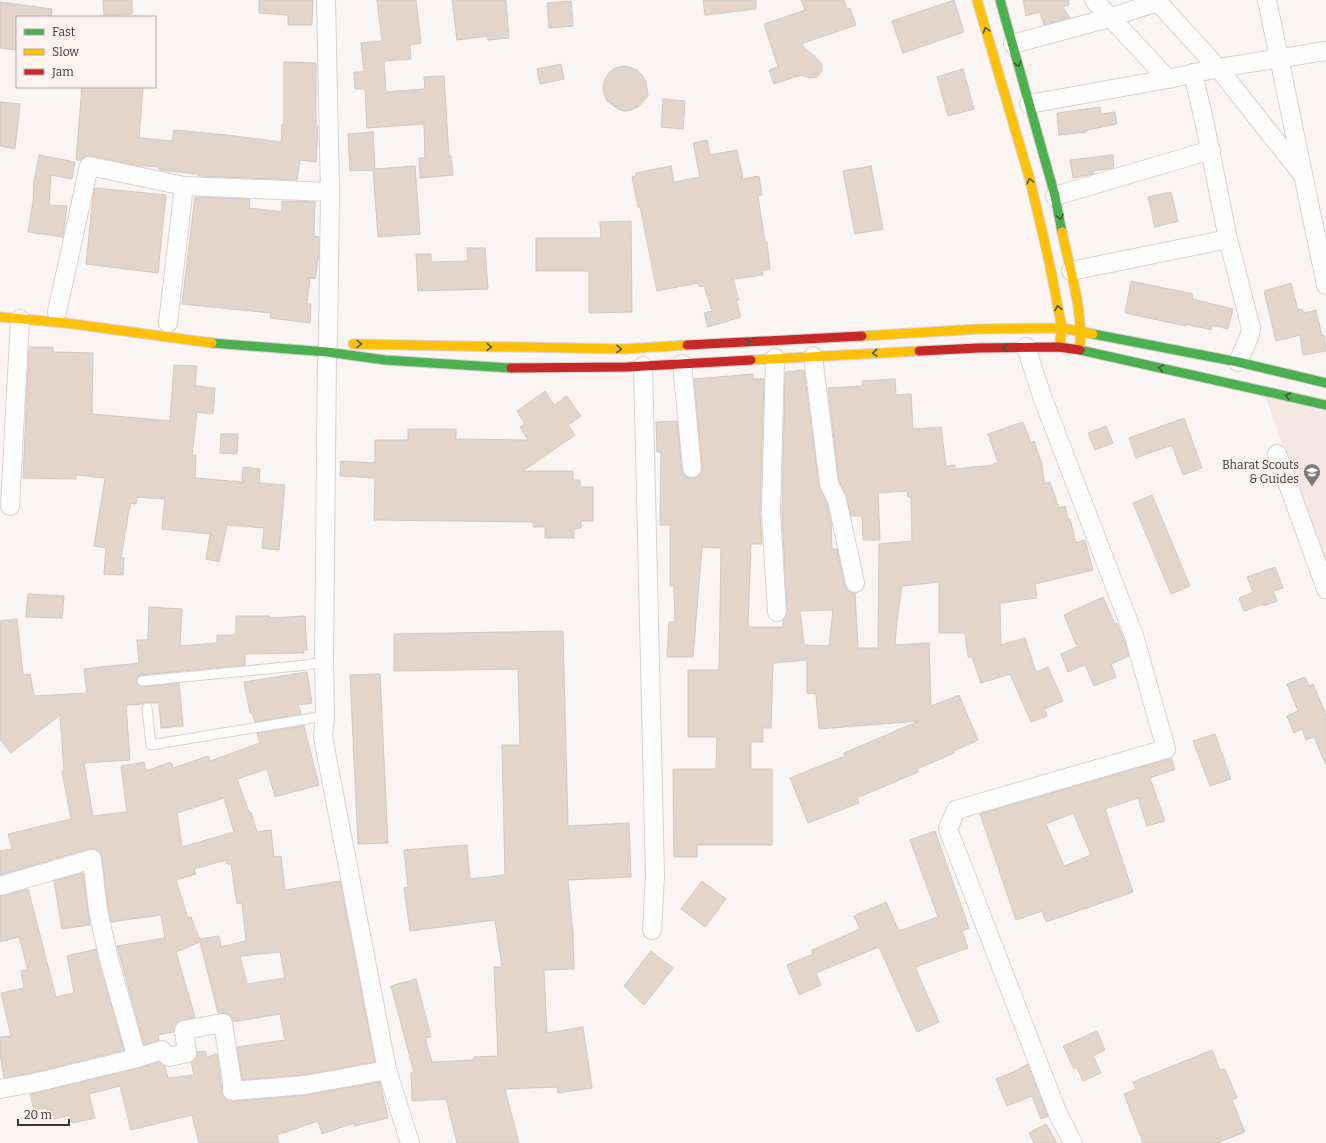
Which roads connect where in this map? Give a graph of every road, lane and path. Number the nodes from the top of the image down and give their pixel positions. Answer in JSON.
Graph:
{"nodes":[{"id":1,"x":326,"y":0,"type":"edge"},
{"id":2,"x":977,"y":0,"type":"edge"},
{"id":3,"x":1000,"y":0,"type":"edge"},
{"id":4,"x":1094,"y":0,"type":"edge"},
{"id":5,"x":1267,"y":0,"type":"edge"},
{"id":6,"x":1164,"y":5,"type":"edge"},
{"id":7,"x":1109,"y":18,"type":"junction"},
{"id":8,"x":1013,"y":44,"type":"junction"},
{"id":9,"x":1326,"y":51,"type":"edge"},
{"id":10,"x":1280,"y":58,"type":"junction"},
{"id":11,"x":1218,"y":68,"type":"junction"},
{"id":12,"x":1192,"y":73,"type":"junction"},
{"id":13,"x":1168,"y":79,"type":"junction"},
{"id":14,"x":1029,"y":104,"type":"junction"},
{"id":15,"x":1210,"y":150,"type":"junction"},
{"id":16,"x":1304,"y":176,"type":"junction"},
{"id":17,"x":184,"y":186,"type":"junction"},
{"id":18,"x":330,"y":192,"type":"junction"},
{"id":19,"x":1055,"y":196,"type":"junction"},
{"id":20,"x":1228,"y":239,"type":"junction"},
{"id":21,"x":1321,"y":239,"type":"edge"},
{"id":22,"x":1071,"y":271,"type":"junction"},
{"id":23,"x":1326,"y":285,"type":"edge"},
{"id":24,"x":57,"y":312,"type":"dead end"},
{"id":25,"x":0,"y":317,"type":"edge"},
{"id":26,"x":20,"y":319,"type":"junction"},
{"id":27,"x":168,"y":323,"type":"dead end"},
{"id":28,"x":1062,"y":328,"type":"junction"},
{"id":29,"x":1081,"y":332,"type":"junction"},
{"id":30,"x":331,"y":345,"type":"junction"},
{"id":31,"x":1026,"y":347,"type":"junction"},
{"id":32,"x":1059,"y":347,"type":"junction"},
{"id":33,"x":1080,"y":350,"type":"junction"},
{"id":34,"x":813,"y":356,"type":"junction"},
{"id":35,"x":775,"y":358,"type":"junction"},
{"id":36,"x":1238,"y":362,"type":"junction"},
{"id":37,"x":682,"y":364,"type":"junction"},
{"id":38,"x":643,"y":366,"type":"junction"},
{"id":39,"x":1326,"y":383,"type":"edge"},
{"id":40,"x":1326,"y":405,"type":"edge"},
{"id":41,"x":1277,"y":454,"type":"dead end"},
{"id":42,"x":692,"y":468,"type":"dead end"},
{"id":43,"x":10,"y":506,"type":"dead end"},
{"id":44,"x":855,"y":583,"type":"dead end"},
{"id":45,"x":1326,"y":589,"type":"edge"},
{"id":46,"x":777,"y":612,"type":"dead end"},
{"id":47,"x":324,"y":662,"type":"junction"},
{"id":48,"x":142,"y":681,"type":"dead end"},
{"id":49,"x":148,"y":708,"type":"dead end"},
{"id":50,"x":325,"y":716,"type":"junction"},
{"id":51,"x":0,"y":886,"type":"edge"},
{"id":52,"x":652,"y":930,"type":"dead end"},
{"id":53,"x":137,"y":1058,"type":"junction"},
{"id":54,"x":387,"y":1070,"type":"junction"},
{"id":55,"x":0,"y":1089,"type":"edge"},
{"id":56,"x":410,"y":1143,"type":"edge"},
{"id":57,"x":1073,"y":1143,"type":"edge"}],
"edges":[{"from":1,"to":18,"type":"street"},
{"from":28,"to":2,"type":"main road","one_way":true},
{"from":3,"to":8,"type":"main road"},
{"from":4,"to":7,"type":"street"},
{"from":5,"to":10,"type":"street"},
{"from":6,"to":7,"type":"street"},
{"from":6,"to":11,"type":"street"},
{"from":7,"to":8,"type":"street"},
{"from":7,"to":13,"type":"street"},
{"from":8,"to":14,"type":"main road","one_way":true},
{"from":9,"to":10,"type":"street"},
{"from":10,"to":11,"type":"street"},
{"from":10,"to":16,"type":"street"},
{"from":11,"to":12,"type":"street"},
{"from":11,"to":16,"type":"street"},
{"from":12,"to":13,"type":"street"},
{"from":12,"to":15,"type":"street"},
{"from":13,"to":14,"type":"street"},
{"from":14,"to":19,"type":"main road"},
{"from":15,"to":19,"type":"street"},
{"from":15,"to":20,"type":"street"},
{"from":16,"to":21,"type":"street"},
{"from":17,"to":18,"type":"street"},
{"from":17,"to":24,"type":"street"},
{"from":17,"to":27,"type":"street"},
{"from":18,"to":30,"type":"street"},
{"from":19,"to":22,"type":"main road","one_way":true},
{"from":20,"to":22,"type":"street"},
{"from":20,"to":36,"type":"street"},
{"from":21,"to":23,"type":"street"},
{"from":22,"to":29,"type":"main road"},
{"from":25,"to":26,"type":"main road"},
{"from":26,"to":30,"type":"main road"},
{"from":26,"to":43,"type":"street"},
{"from":28,"to":29,"type":"main road"},
{"from":30,"to":28,"type":"main road","one_way":true},
{"from":28,"to":32,"type":"main road"},
{"from":29,"to":33,"type":"main road"},
{"from":29,"to":36,"type":"main road"},
{"from":30,"to":38,"type":"main road"},
{"from":30,"to":47,"type":"street"},
{"from":31,"to":32,"type":"main road"},
{"from":31,"to":34,"type":"main road","one_way":true},
{"from":31,"to":57,"type":"street"},
{"from":32,"to":33,"type":"main road"},
{"from":40,"to":33,"type":"main road","one_way":true},
{"from":34,"to":35,"type":"main road"},
{"from":34,"to":44,"type":"street"},
{"from":35,"to":37,"type":"main road"},
{"from":35,"to":46,"type":"street"},
{"from":36,"to":39,"type":"main road"},
{"from":37,"to":38,"type":"main road"},
{"from":37,"to":42,"type":"street"},
{"from":38,"to":52,"type":"street"},
{"from":41,"to":45,"type":"street"},
{"from":47,"to":48,"type":"lane"},
{"from":47,"to":50,"type":"street"},
{"from":49,"to":50,"type":"lane"},
{"from":50,"to":54,"type":"street"},
{"from":51,"to":53,"type":"street"},
{"from":53,"to":54,"type":"street"},
{"from":53,"to":55,"type":"street"},
{"from":54,"to":56,"type":"street"}]}
